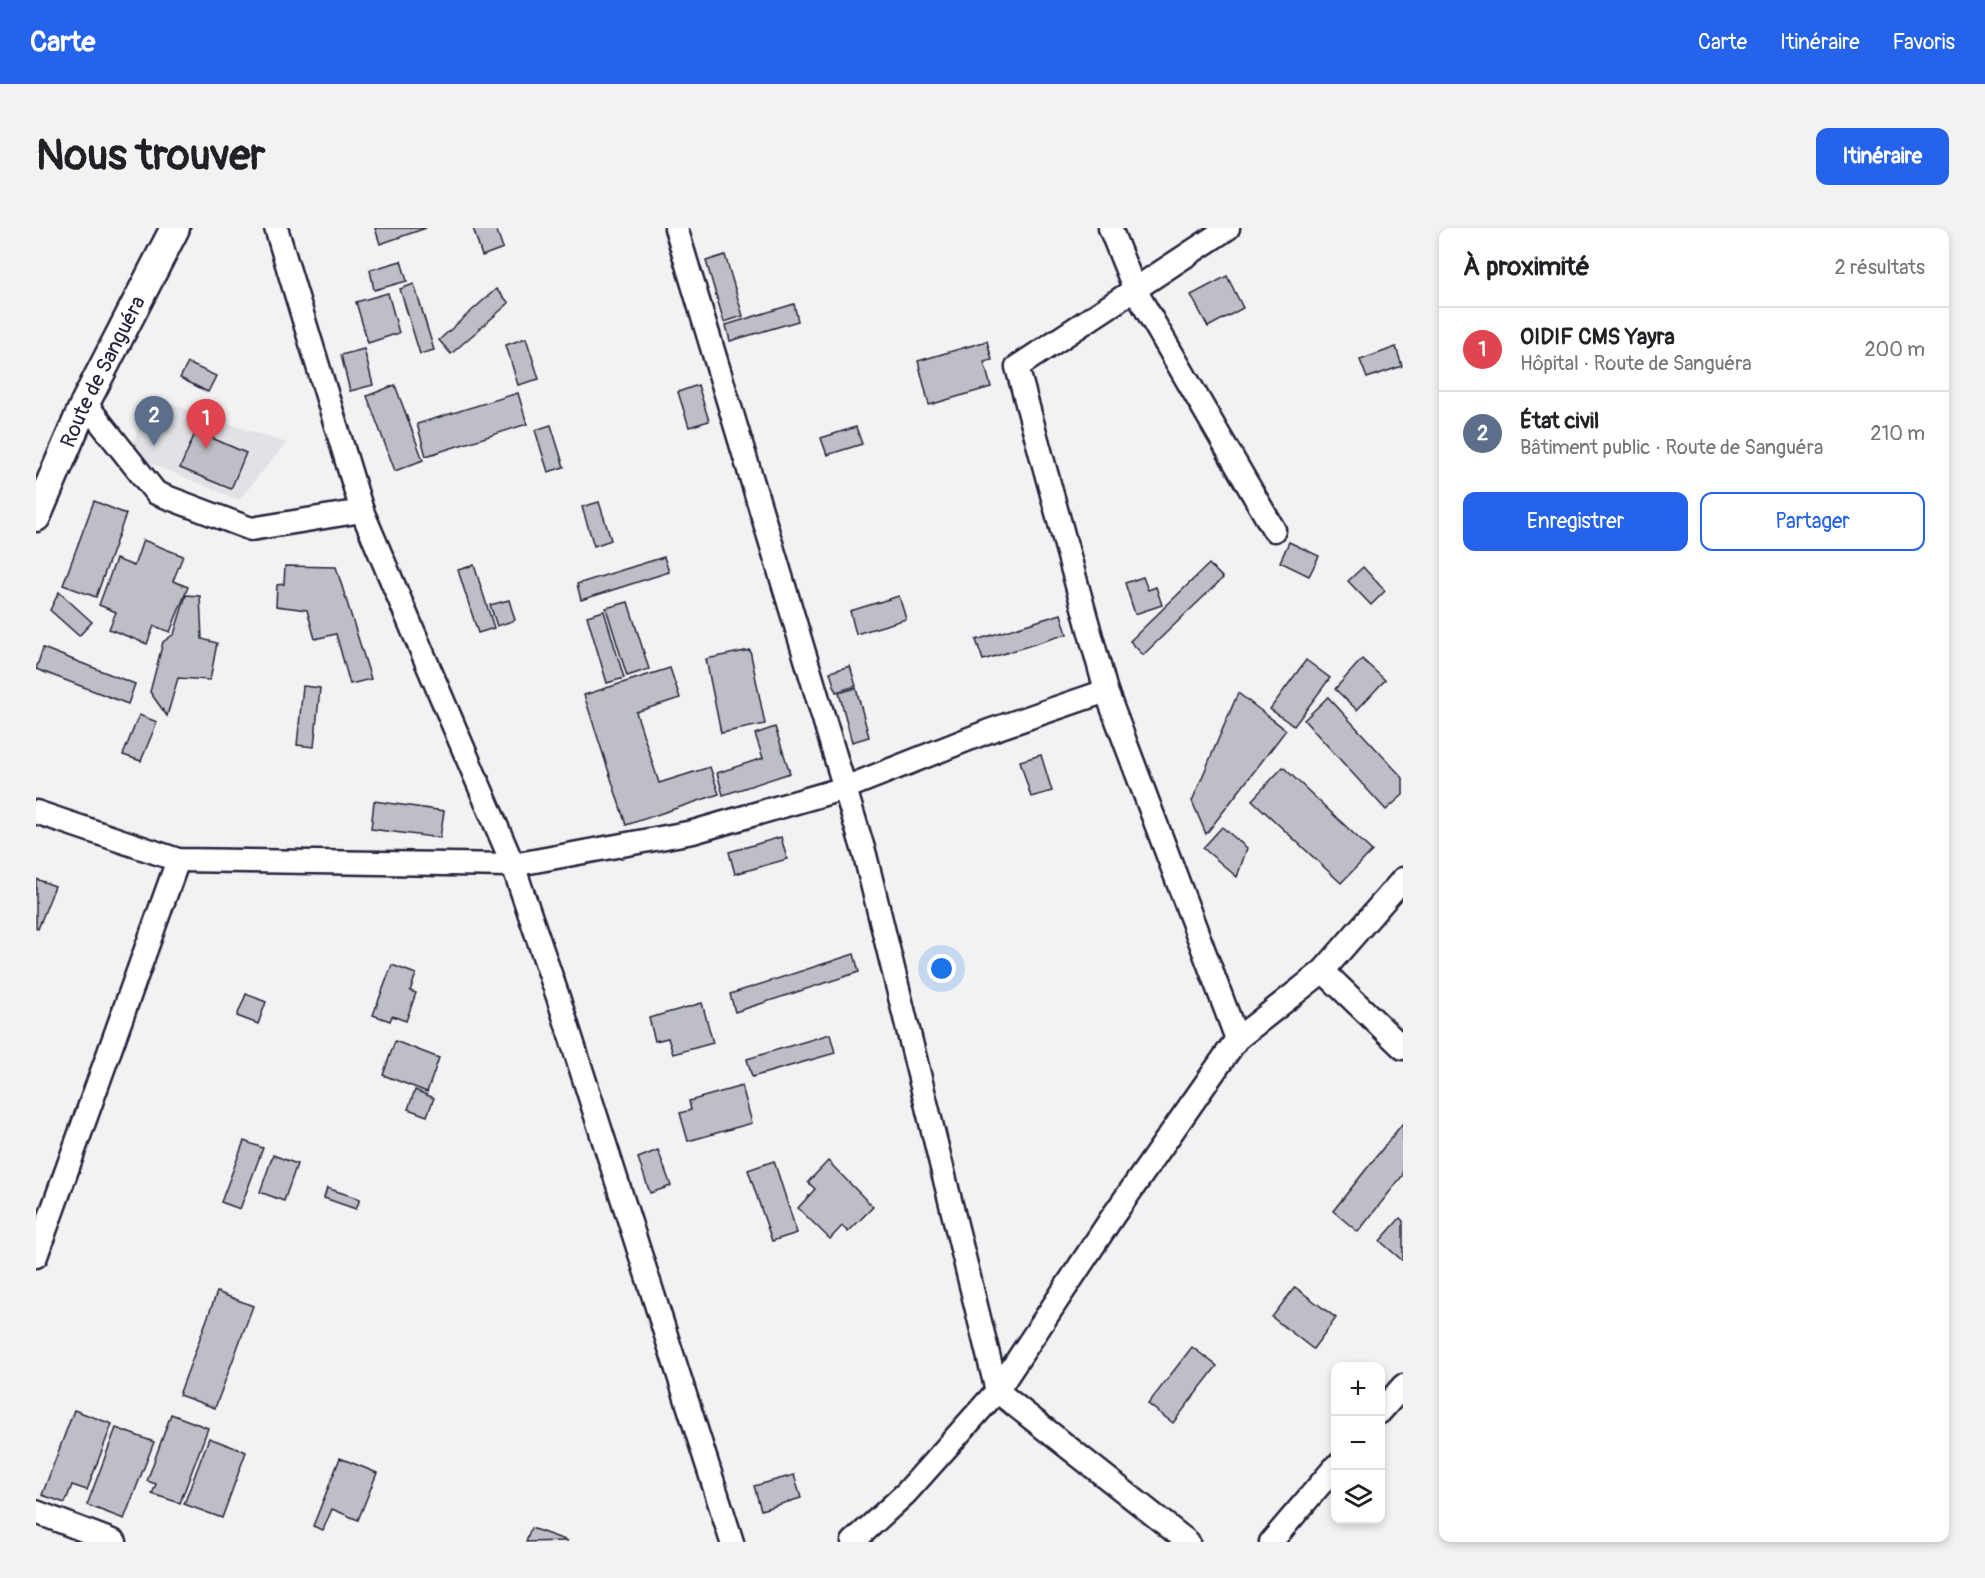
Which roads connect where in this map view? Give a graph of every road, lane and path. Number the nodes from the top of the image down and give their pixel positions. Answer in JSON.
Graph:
{"nodes":[{"id":1,"x":175,"y":228,"type":"edge"},
{"id":2,"x":276,"y":228,"type":"edge"},
{"id":3,"x":676,"y":228,"type":"edge"},
{"id":4,"x":1110,"y":228,"type":"edge"},
{"id":5,"x":1228,"y":228,"type":"edge"},
{"id":6,"x":1135,"y":290,"type":"junction"},
{"id":7,"x":85,"y":403,"type":"junction"},
{"id":8,"x":362,"y":511,"type":"junction"},
{"id":9,"x":36,"y":517,"type":"edge"},
{"id":10,"x":1274,"y":530,"type":"dead end"},
{"id":11,"x":1106,"y":691,"type":"junction"},
{"id":12,"x":845,"y":788,"type":"junction"},
{"id":13,"x":36,"y":812,"type":"edge"},
{"id":14,"x":178,"y":860,"type":"junction"},
{"id":15,"x":513,"y":866,"type":"junction"},
{"id":16,"x":1403,"y":879,"type":"edge"},
{"id":17,"x":1323,"y":971,"type":"junction"},
{"id":18,"x":1238,"y":1039,"type":"junction"},
{"id":19,"x":1403,"y":1048,"type":"edge"},
{"id":20,"x":36,"y":1256,"type":"edge"},
{"id":21,"x":1403,"y":1386,"type":"edge"},
{"id":22,"x":997,"y":1391,"type":"junction"},
{"id":23,"x":1385,"y":1406,"type":"edge"},
{"id":24,"x":1332,"y":1470,"type":"edge"},
{"id":25,"x":36,"y":1512,"type":"edge"},
{"id":26,"x":115,"y":1542,"type":"edge"},
{"id":27,"x":732,"y":1542,"type":"edge"},
{"id":28,"x":853,"y":1542,"type":"edge"},
{"id":29,"x":1188,"y":1542,"type":"edge"},
{"id":30,"x":1271,"y":1542,"type":"edge"}],
"edges":[{"from":1,"to":7,"type":"street","name":"Route de Sanguéra"},
{"from":2,"to":8,"type":"street"},
{"from":3,"to":12,"type":"street"},
{"from":4,"to":6,"type":"street"},
{"from":5,"to":6,"type":"street"},
{"from":6,"to":10,"type":"street"},
{"from":6,"to":11,"type":"street"},
{"from":7,"to":8,"type":"street"},
{"from":7,"to":9,"type":"street","name":"Route de Sanguéra"},
{"from":8,"to":15,"type":"street"},
{"from":11,"to":12,"type":"street"},
{"from":11,"to":18,"type":"street"},
{"from":12,"to":15,"type":"street"},
{"from":12,"to":22,"type":"street"},
{"from":13,"to":14,"type":"street"},
{"from":14,"to":15,"type":"street"},
{"from":14,"to":20,"type":"street"},
{"from":15,"to":27,"type":"street"},
{"from":16,"to":17,"type":"street"},
{"from":17,"to":18,"type":"street"},
{"from":17,"to":19,"type":"street"},
{"from":18,"to":22,"type":"street"},
{"from":21,"to":23,"type":"street"},
{"from":22,"to":28,"type":"street"},
{"from":22,"to":29,"type":"street"},
{"from":24,"to":30,"type":"street"},
{"from":25,"to":26,"type":"street"}]}
